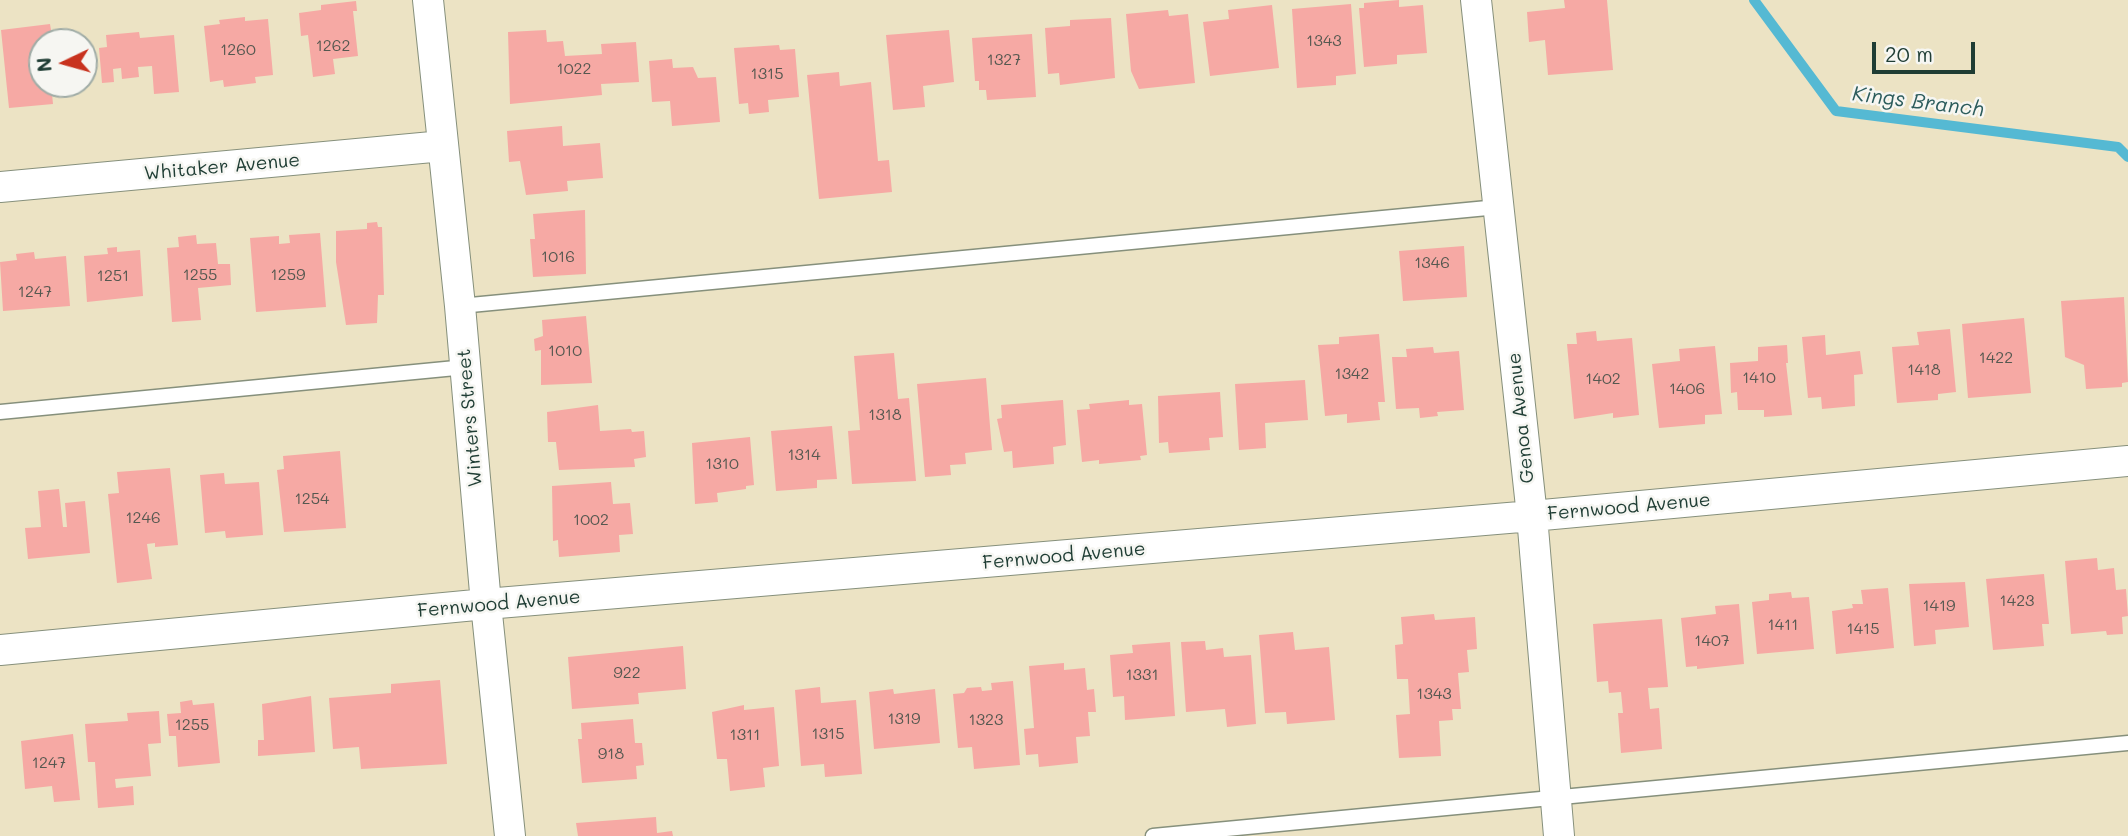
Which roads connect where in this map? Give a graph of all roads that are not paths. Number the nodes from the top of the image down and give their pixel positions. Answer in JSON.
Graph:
{"nodes":[{"id":1,"x":428,"y":0,"type":"edge"},
{"id":2,"x":1476,"y":0,"type":"edge"},
{"id":3,"x":443,"y":146,"type":"junction"},
{"id":4,"x":0,"y":187,"type":"edge"},
{"id":5,"x":1498,"y":206,"type":"junction"},
{"id":6,"x":460,"y":306,"type":"junction"},
{"id":7,"x":466,"y":367,"type":"junction"},
{"id":8,"x":0,"y":412,"type":"edge"},
{"id":9,"x":2128,"y":461,"type":"edge"},
{"id":10,"x":1532,"y":516,"type":"junction"},
{"id":11,"x":486,"y":604,"type":"junction"},
{"id":12,"x":0,"y":650,"type":"edge"},
{"id":13,"x":2128,"y":743,"type":"edge"},
{"id":14,"x":1555,"y":797,"type":"junction"},
{"id":15,"x":510,"y":836,"type":"edge"},
{"id":16,"x":1153,"y":836,"type":"edge"},
{"id":17,"x":1559,"y":836,"type":"edge"}],
"edges":[{"from":1,"to":3,"type":"street","name":"Winters Street"},
{"from":2,"to":5,"type":"street","name":"Genoa Avenue"},
{"from":3,"to":4,"type":"street","name":"Whitaker Avenue"},
{"from":3,"to":6,"type":"street","name":"Winters Street"},
{"from":5,"to":6,"type":"lane"},
{"from":5,"to":10,"type":"street","name":"Genoa Avenue"},
{"from":6,"to":7,"type":"street","name":"Winters Street"},
{"from":7,"to":8,"type":"lane"},
{"from":7,"to":11,"type":"street","name":"Winters Street"},
{"from":9,"to":10,"type":"street","name":"Fernwood Avenue"},
{"from":10,"to":11,"type":"street","name":"Fernwood Avenue"},
{"from":10,"to":14,"type":"street","name":"Genoa Avenue"},
{"from":11,"to":12,"type":"street","name":"Fernwood Avenue"},
{"from":11,"to":15,"type":"street","name":"Winters Street"},
{"from":13,"to":14,"type":"lane"},
{"from":14,"to":16,"type":"lane"},
{"from":14,"to":17,"type":"street","name":"Genoa Avenue"}]}
